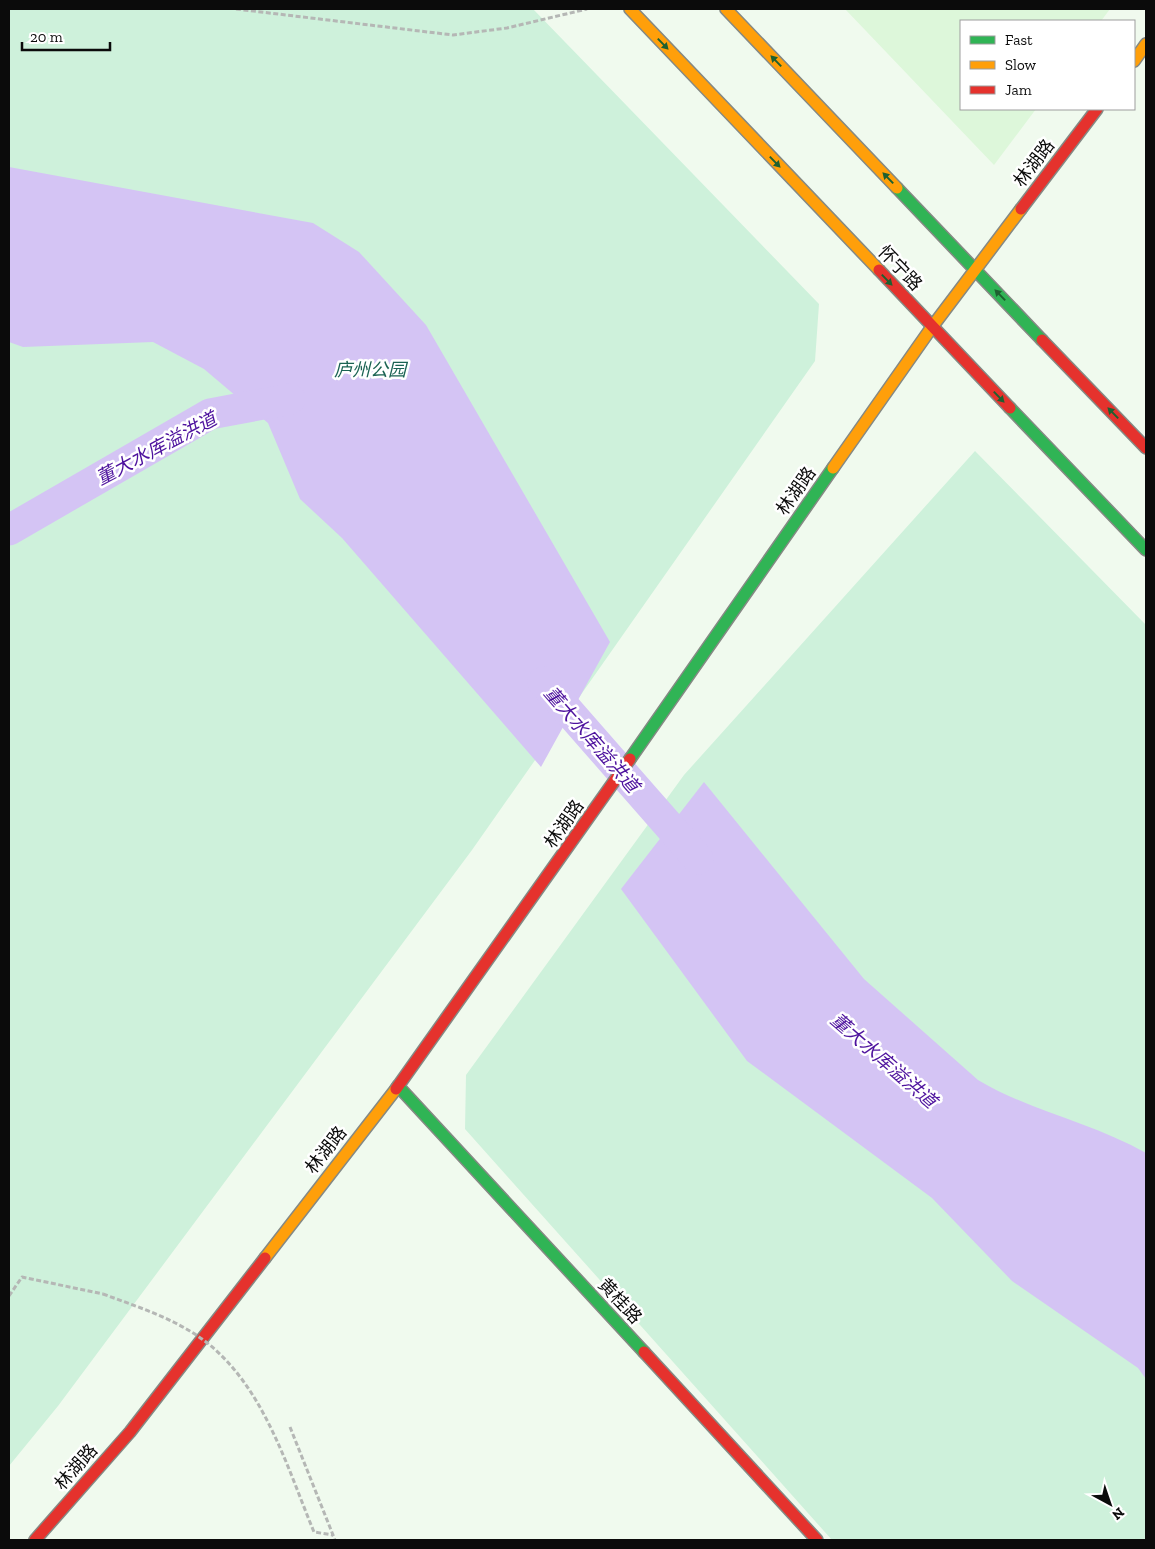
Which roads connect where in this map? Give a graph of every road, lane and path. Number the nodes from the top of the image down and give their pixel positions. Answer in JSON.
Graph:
{"nodes":[{"id":1,"x":236,"y":9,"type":"edge"},
{"id":2,"x":587,"y":9,"type":"edge"},
{"id":3,"x":630,"y":9,"type":"edge"},
{"id":4,"x":726,"y":9,"type":"edge"},
{"id":5,"x":263,"y":10,"type":"edge"},
{"id":6,"x":1146,"y":44,"type":"edge"},
{"id":7,"x":1135,"y":60,"type":"edge"},
{"id":8,"x":1096,"y":110,"type":"edge"},
{"id":9,"x":975,"y":269,"type":"junction"},
{"id":10,"x":932,"y":327,"type":"junction"},
{"id":11,"x":1146,"y":448,"type":"edge"},
{"id":12,"x":1146,"y":550,"type":"edge"},
{"id":13,"x":398,"y":1086,"type":"junction"},
{"id":14,"x":9,"y":1296,"type":"edge"},
{"id":15,"x":290,"y":1427,"type":"dead end"},
{"id":16,"x":333,"y":1535,"type":"junction"},
{"id":17,"x":35,"y":1540,"type":"edge"},
{"id":18,"x":335,"y":1540,"type":"edge"},
{"id":19,"x":817,"y":1540,"type":"edge"}],
"edges":[{"from":1,"to":5,"type":"path"},
{"from":2,"to":5,"type":"path"},
{"from":3,"to":10,"type":"street","name":"怀宁路","one_way":true},
{"from":9,"to":4,"type":"street","one_way":true},
{"from":6,"to":7,"type":"street"},
{"from":8,"to":9,"type":"street","name":"林湖路"},
{"from":9,"to":10,"type":"street","name":"林湖路"},
{"from":11,"to":9,"type":"street","one_way":true},
{"from":10,"to":12,"type":"street","name":"怀宁路","one_way":true},
{"from":10,"to":13,"type":"street","name":"林湖路"},
{"from":13,"to":17,"type":"street","name":"林湖路"},
{"from":13,"to":19,"type":"street","name":"黄桂路"},
{"from":14,"to":16,"type":"path","bridge":true},
{"from":15,"to":16,"type":"path"},
{"from":16,"to":18,"type":"path","bridge":true}]}
